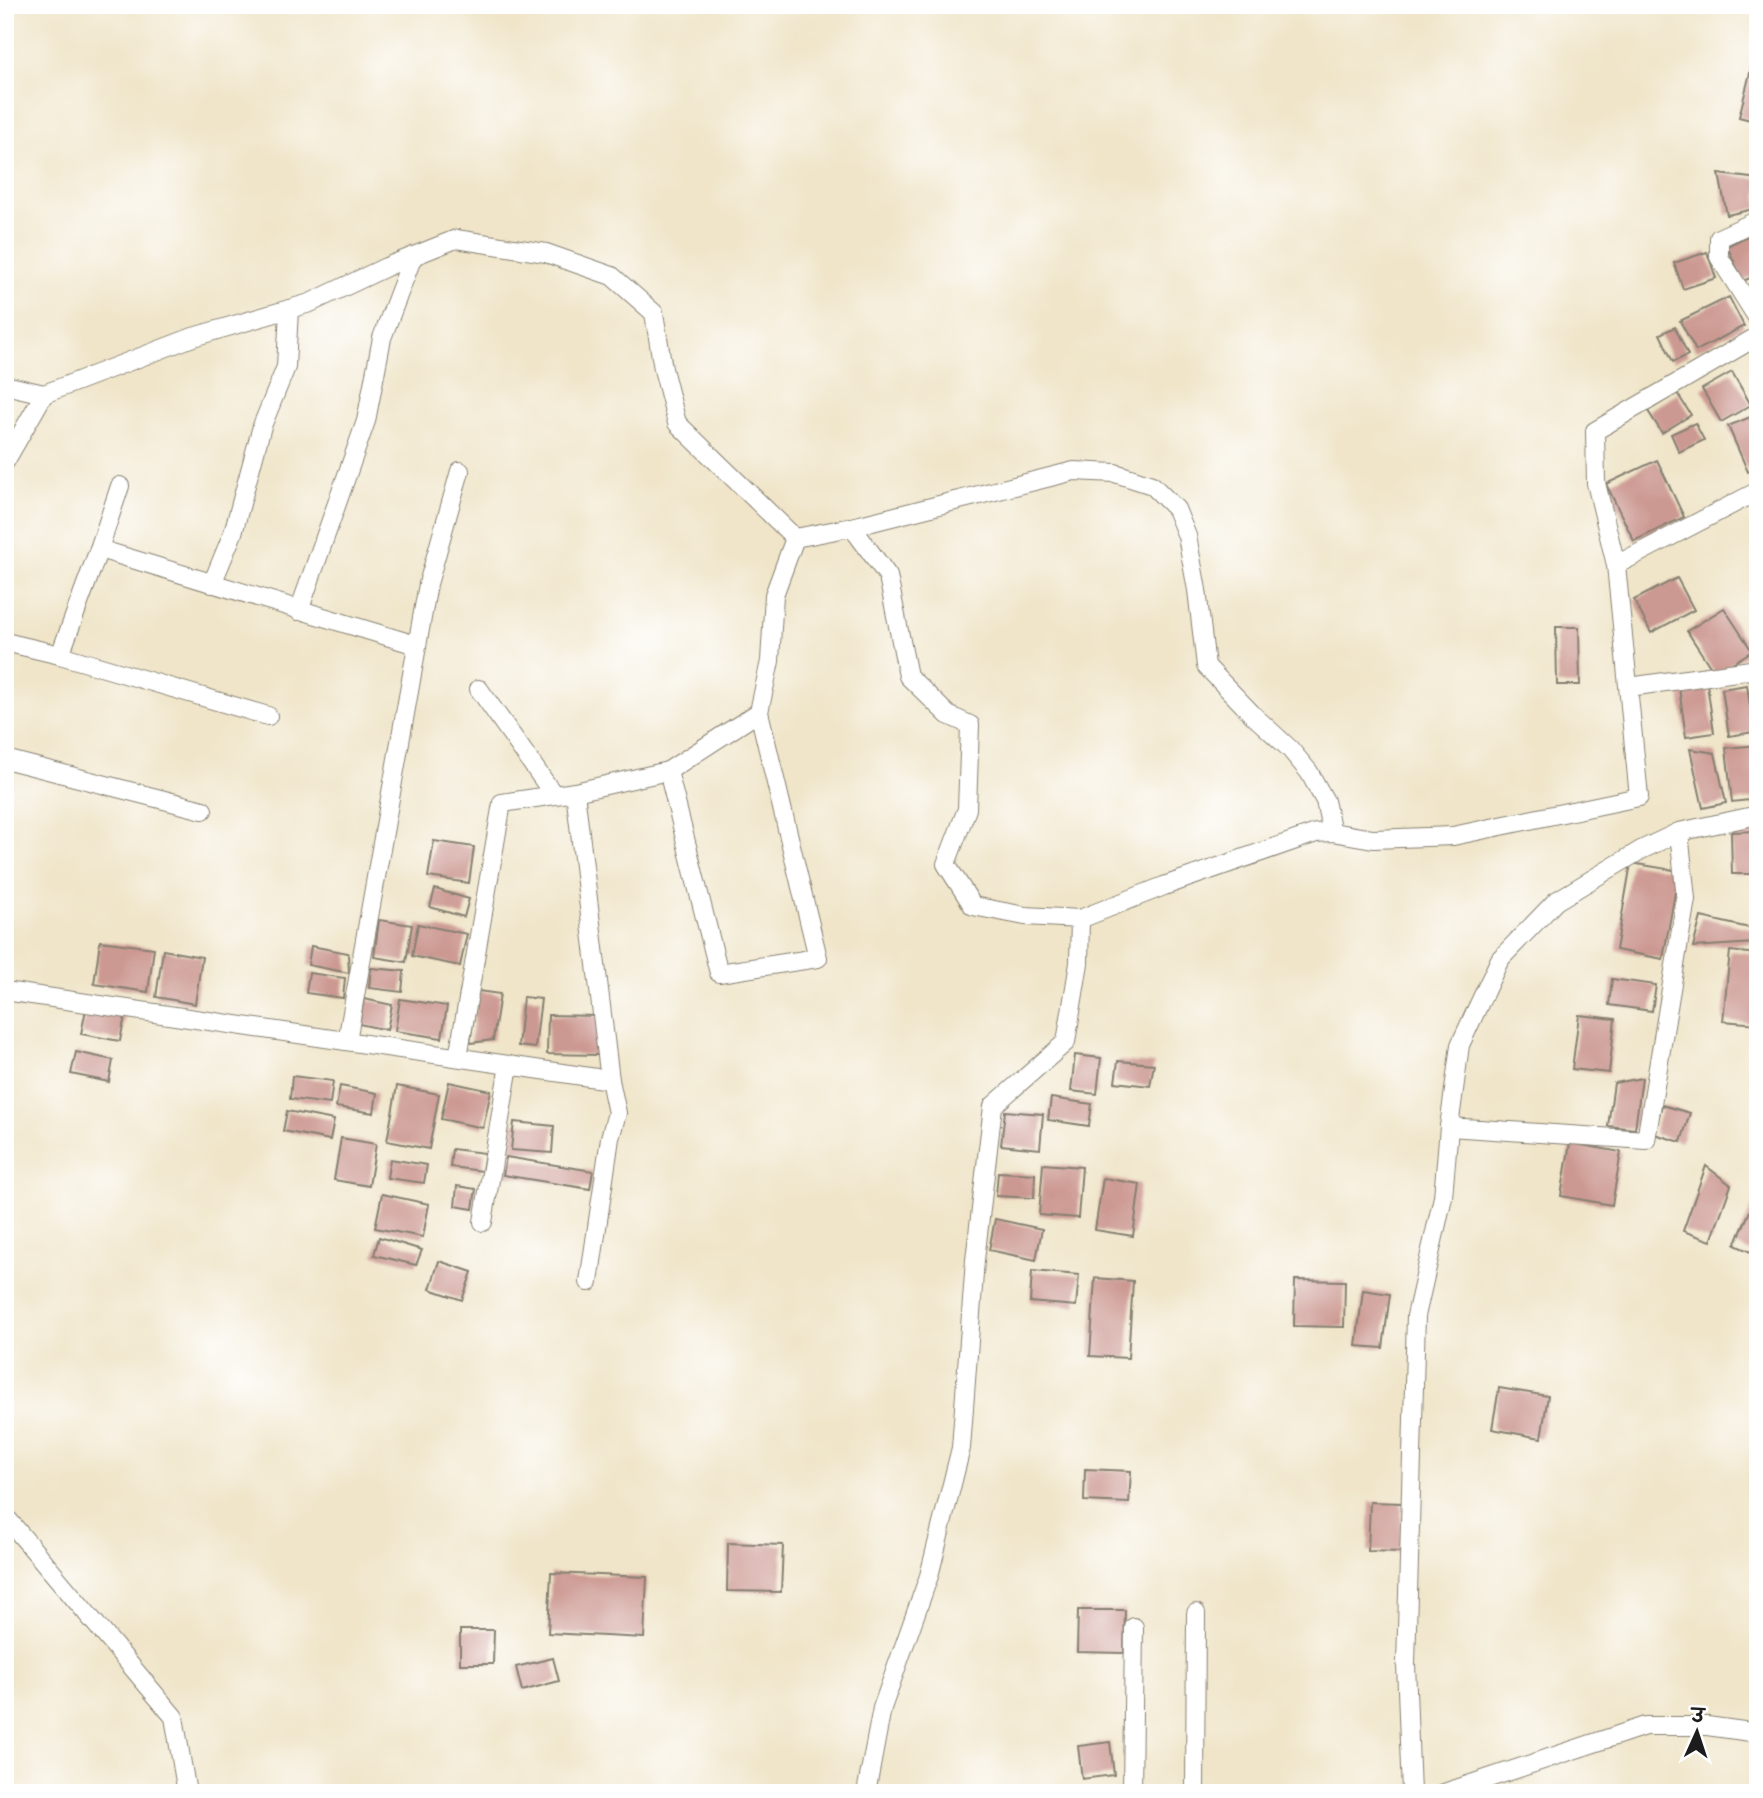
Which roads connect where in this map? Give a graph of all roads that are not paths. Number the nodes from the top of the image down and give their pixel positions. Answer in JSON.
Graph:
{"nodes":[{"id":1,"x":1758,"y":220,"type":"edge"},
{"id":2,"x":413,"y":256,"type":"junction"},
{"id":3,"x":289,"y":309,"type":"junction"},
{"id":4,"x":1758,"y":319,"type":"edge"},
{"id":5,"x":1758,"y":336,"type":"edge"},
{"id":6,"x":5,"y":384,"type":"edge"},
{"id":7,"x":44,"y":394,"type":"junction"},
{"id":8,"x":5,"y":461,"type":"edge"},
{"id":9,"x":460,"y":471,"type":"dead end"},
{"id":10,"x":120,"y":486,"type":"dead end"},
{"id":11,"x":1758,"y":491,"type":"edge"},
{"id":12,"x":852,"y":527,"type":"junction"},
{"id":13,"x":795,"y":538,"type":"junction"},
{"id":14,"x":99,"y":549,"type":"junction"},
{"id":15,"x":1616,"y":565,"type":"junction"},
{"id":16,"x":212,"y":584,"type":"junction"},
{"id":17,"x":299,"y":611,"type":"junction"},
{"id":18,"x":5,"y":642,"type":"edge"},
{"id":19,"x":416,"y":645,"type":"junction"},
{"id":20,"x":60,"y":655,"type":"junction"},
{"id":21,"x":1758,"y":658,"type":"edge"},
{"id":22,"x":1758,"y":669,"type":"edge"},
{"id":23,"x":1732,"y":672,"type":"junction"},
{"id":24,"x":1629,"y":687,"type":"junction"},
{"id":25,"x":478,"y":689,"type":"dead end"},
{"id":26,"x":759,"y":712,"type":"junction"},
{"id":27,"x":268,"y":716,"type":"dead end"},
{"id":28,"x":5,"y":759,"type":"edge"},
{"id":29,"x":667,"y":771,"type":"junction"},
{"id":30,"x":575,"y":792,"type":"junction"},
{"id":31,"x":554,"y":795,"type":"junction"},
{"id":32,"x":203,"y":810,"type":"dead end"},
{"id":33,"x":1758,"y":815,"type":"edge"},
{"id":34,"x":1332,"y":832,"type":"junction"},
{"id":35,"x":1679,"y":832,"type":"junction"},
{"id":36,"x":1080,"y":919,"type":"junction"},
{"id":37,"x":5,"y":991,"type":"edge"},
{"id":38,"x":346,"y":1041,"type":"junction"},
{"id":39,"x":458,"y":1057,"type":"junction"},
{"id":40,"x":509,"y":1065,"type":"junction"},
{"id":41,"x":610,"y":1080,"type":"junction"},
{"id":42,"x":1449,"y":1127,"type":"junction"},
{"id":43,"x":483,"y":1222,"type":"dead end"},
{"id":44,"x":589,"y":1282,"type":"dead end"},
{"id":45,"x":5,"y":1516,"type":"edge"},
{"id":46,"x":1196,"y":1613,"type":"dead end"},
{"id":47,"x":1134,"y":1627,"type":"dead end"},
{"id":48,"x":1758,"y":1733,"type":"edge"},
{"id":49,"x":187,"y":1793,"type":"edge"},
{"id":50,"x":866,"y":1793,"type":"edge"},
{"id":51,"x":1132,"y":1793,"type":"edge"},
{"id":52,"x":1195,"y":1793,"type":"edge"},
{"id":53,"x":1412,"y":1793,"type":"edge"},
{"id":54,"x":1444,"y":1793,"type":"edge"}],
"edges":[{"from":1,"to":4,"type":"street"},
{"from":2,"to":3,"type":"street"},
{"from":2,"to":13,"type":"street"},
{"from":2,"to":17,"type":"street"},
{"from":3,"to":7,"type":"street"},
{"from":3,"to":16,"type":"street"},
{"from":5,"to":15,"type":"street"},
{"from":6,"to":7,"type":"street"},
{"from":7,"to":8,"type":"street"},
{"from":9,"to":19,"type":"street"},
{"from":10,"to":14,"type":"street"},
{"from":11,"to":15,"type":"street"},
{"from":12,"to":13,"type":"street"},
{"from":12,"to":34,"type":"street"},
{"from":12,"to":36,"type":"street"},
{"from":13,"to":26,"type":"street"},
{"from":14,"to":16,"type":"street"},
{"from":14,"to":20,"type":"street"},
{"from":15,"to":24,"type":"street"},
{"from":16,"to":17,"type":"street"},
{"from":17,"to":19,"type":"street"},
{"from":18,"to":20,"type":"street"},
{"from":19,"to":38,"type":"street"},
{"from":20,"to":27,"type":"street"},
{"from":21,"to":23,"type":"street"},
{"from":22,"to":23,"type":"street"},
{"from":23,"to":24,"type":"street"},
{"from":24,"to":34,"type":"street"},
{"from":25,"to":31,"type":"street"},
{"from":26,"to":29,"type":"street"},
{"from":26,"to":29,"type":"street"},
{"from":28,"to":32,"type":"street"},
{"from":29,"to":30,"type":"street"},
{"from":30,"to":31,"type":"street"},
{"from":30,"to":41,"type":"street"},
{"from":31,"to":39,"type":"street"},
{"from":33,"to":35,"type":"street"},
{"from":34,"to":36,"type":"street"},
{"from":35,"to":42,"type":"street"},
{"from":35,"to":42,"type":"street"},
{"from":36,"to":50,"type":"street"},
{"from":37,"to":38,"type":"street"},
{"from":38,"to":39,"type":"street"},
{"from":39,"to":40,"type":"street"},
{"from":40,"to":41,"type":"street"},
{"from":40,"to":43,"type":"street"},
{"from":41,"to":44,"type":"street"},
{"from":42,"to":53,"type":"street"},
{"from":45,"to":49,"type":"street"},
{"from":46,"to":52,"type":"street"},
{"from":47,"to":51,"type":"street"},
{"from":48,"to":54,"type":"street"}]}
